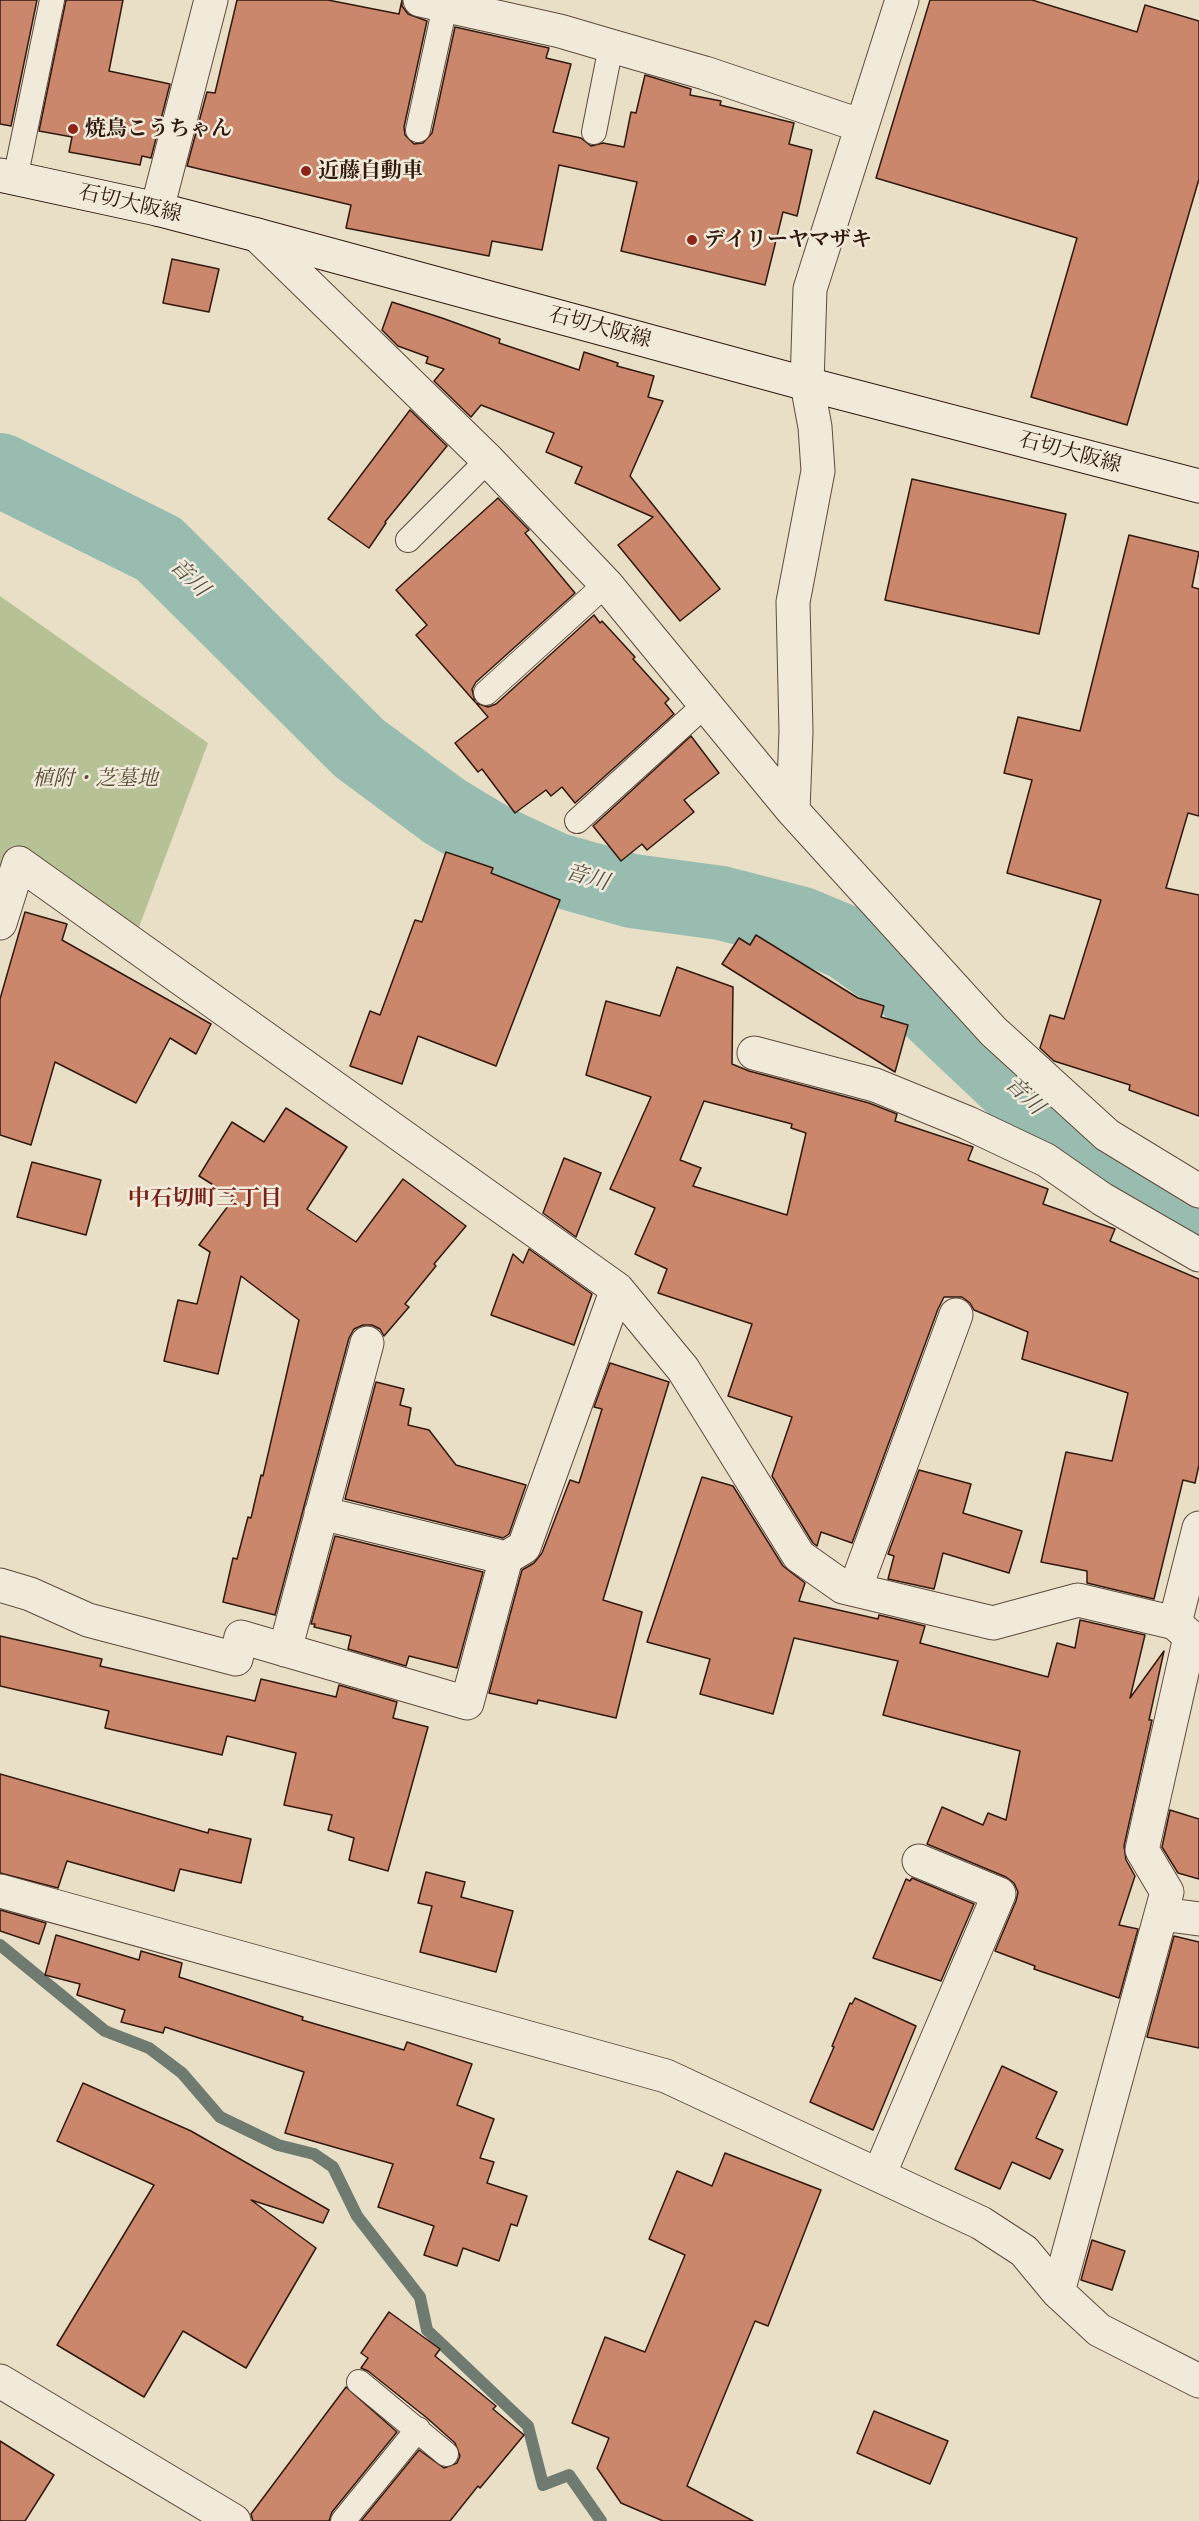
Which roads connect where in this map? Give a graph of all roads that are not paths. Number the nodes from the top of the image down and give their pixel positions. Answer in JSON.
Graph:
{"nodes":[{"id":1,"x":52,"y":0,"type":"edge"},
{"id":2,"x":211,"y":0,"type":"edge"},
{"id":3,"x":902,"y":0,"type":"edge"},
{"id":4,"x":432,"y":3,"type":"edge"},
{"id":5,"x":611,"y":46,"type":"junction"},
{"id":6,"x":862,"y":126,"type":"junction"},
{"id":7,"x":418,"y":130,"type":"dead end"},
{"id":8,"x":594,"y":132,"type":"dead end"},
{"id":9,"x":8,"y":177,"type":"edge"},
{"id":10,"x":157,"y":209,"type":"junction"},
{"id":11,"x":257,"y":235,"type":"junction"},
{"id":12,"x":807,"y":384,"type":"junction"},
{"id":13,"x":488,"y":460,"type":"junction"},
{"id":14,"x":1199,"y":486,"type":"edge"},
{"id":15,"x":408,"y":540,"type":"dead end"},
{"id":16,"x":606,"y":584,"type":"junction"},
{"id":17,"x":486,"y":693,"type":"dead end"},
{"id":18,"x":706,"y":704,"type":"junction"},
{"id":19,"x":793,"y":811,"type":"junction"},
{"id":20,"x":578,"y":820,"type":"dead end"},
{"id":21,"x":0,"y":923,"type":"edge"},
{"id":22,"x":754,"y":1053,"type":"dead end"},
{"id":23,"x":1199,"y":1191,"type":"edge"},
{"id":24,"x":1199,"y":1255,"type":"edge"},
{"id":25,"x":617,"y":1289,"type":"junction"},
{"id":26,"x":956,"y":1315,"type":"dead end"},
{"id":27,"x":367,"y":1342,"type":"dead end"},
{"id":28,"x":321,"y":1513,"type":"junction"},
{"id":29,"x":1199,"y":1528,"type":"edge"},
{"id":30,"x":506,"y":1558,"type":"junction"},
{"id":31,"x":0,"y":1585,"type":"edge"},
{"id":32,"x":855,"y":1589,"type":"junction"},
{"id":33,"x":1188,"y":1635,"type":"edge"},
{"id":34,"x":285,"y":1650,"type":"junction"},
{"id":35,"x":919,"y":1861,"type":"dead end"},
{"id":36,"x":0,"y":1890,"type":"edge"},
{"id":37,"x":1161,"y":1914,"type":"junction"},
{"id":38,"x":1199,"y":1919,"type":"edge"},
{"id":39,"x":879,"y":2175,"type":"junction"},
{"id":40,"x":1058,"y":2292,"type":"junction"},
{"id":41,"x":0,"y":2381,"type":"edge"},
{"id":42,"x":1199,"y":2381,"type":"edge"},
{"id":43,"x":359,"y":2382,"type":"dead end"},
{"id":44,"x":418,"y":2428,"type":"junction"},
{"id":45,"x":446,"y":2454,"type":"dead end"},
{"id":46,"x":235,"y":2521,"type":"edge"},
{"id":47,"x":343,"y":2521,"type":"edge"}],
"edges":[{"from":1,"to":9,"type":"lane"},
{"from":2,"to":10,"type":"street"},
{"from":3,"to":6,"type":"street"},
{"from":4,"to":5,"type":"street"},
{"from":4,"to":7,"type":"lane"},
{"from":5,"to":6,"type":"street"},
{"from":5,"to":8,"type":"lane"},
{"from":6,"to":12,"type":"street"},
{"from":9,"to":10,"type":"street","name":"石切大阪線"},
{"from":10,"to":11,"type":"street","name":"石切大阪線"},
{"from":11,"to":12,"type":"street","name":"石切大阪線"},
{"from":11,"to":13,"type":"street"},
{"from":12,"to":14,"type":"street","name":"石切大阪線"},
{"from":12,"to":19,"type":"street"},
{"from":13,"to":15,"type":"lane"},
{"from":13,"to":16,"type":"street"},
{"from":16,"to":17,"type":"lane"},
{"from":16,"to":18,"type":"street"},
{"from":18,"to":19,"type":"street"},
{"from":18,"to":20,"type":"lane"},
{"from":19,"to":23,"type":"street"},
{"from":21,"to":25,"type":"street"},
{"from":22,"to":24,"type":"street"},
{"from":25,"to":30,"type":"street"},
{"from":25,"to":32,"type":"street"},
{"from":26,"to":32,"type":"street"},
{"from":27,"to":28,"type":"street"},
{"from":28,"to":30,"type":"street"},
{"from":28,"to":34,"type":"street"},
{"from":29,"to":33,"type":"street"},
{"from":30,"to":34,"type":"street"},
{"from":31,"to":34,"type":"street"},
{"from":32,"to":33,"type":"street"},
{"from":33,"to":37,"type":"street"},
{"from":35,"to":39,"type":"street"},
{"from":36,"to":39,"type":"street"},
{"from":37,"to":38,"type":"street"},
{"from":37,"to":40,"type":"street"},
{"from":39,"to":40,"type":"street"},
{"from":40,"to":42,"type":"street"},
{"from":41,"to":46,"type":"street"},
{"from":43,"to":44,"type":"lane"},
{"from":44,"to":45,"type":"lane"},
{"from":44,"to":47,"type":"lane"}]}
